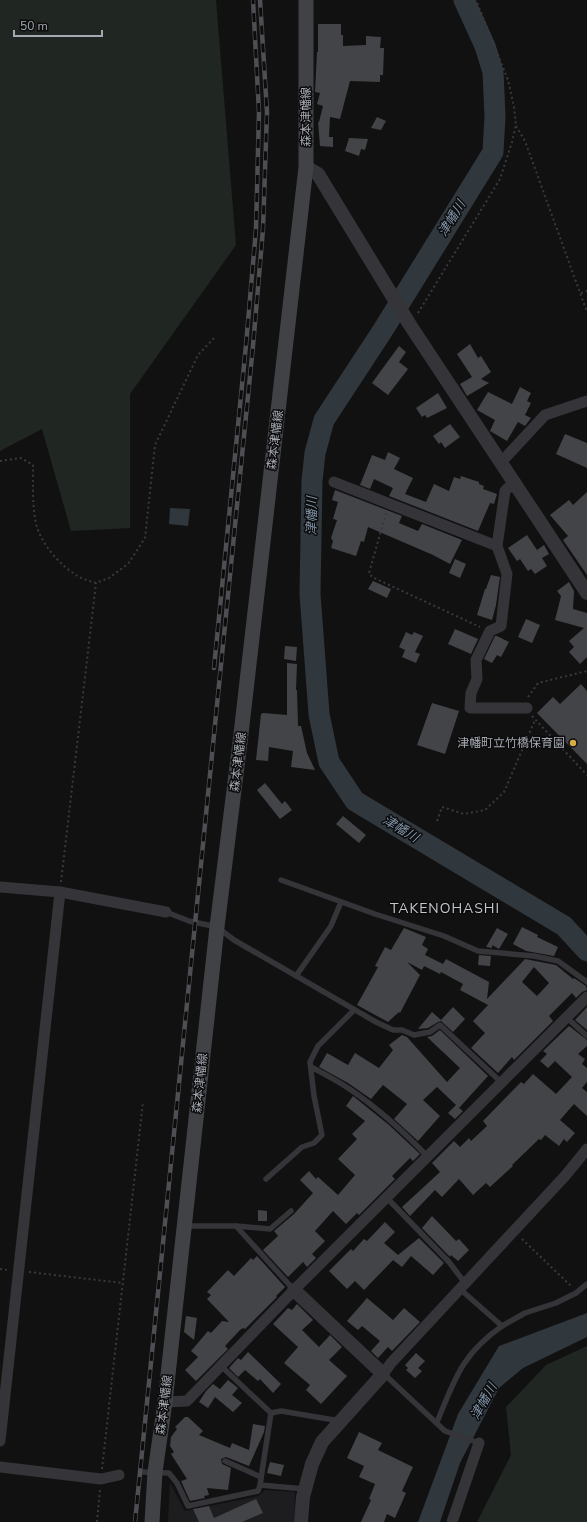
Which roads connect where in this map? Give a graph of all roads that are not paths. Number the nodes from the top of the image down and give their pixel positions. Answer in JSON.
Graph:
{"nodes":[{"id":1,"x":306,"y":0,"type":"edge"},
{"id":2,"x":306,"y":167,"type":"junction"},
{"id":3,"x":587,"y":401,"type":"edge"},
{"id":4,"x":500,"y":461,"type":"junction"},
{"id":5,"x":334,"y":482,"type":"dead end"},
{"id":6,"x":514,"y":482,"type":"junction"},
{"id":7,"x":497,"y":546,"type":"junction"},
{"id":8,"x":587,"y":593,"type":"edge"},
{"id":9,"x":527,"y":708,"type":"road end"},
{"id":10,"x":280,"y":880,"type":"dead end"},
{"id":11,"x":0,"y":887,"type":"edge"},
{"id":12,"x":60,"y":892,"type":"junction"},
{"id":13,"x":341,"y":902,"type":"junction"},
{"id":14,"x":166,"y":912,"type":"joint"},
{"id":15,"x":217,"y":927,"type":"junction"},
{"id":16,"x":296,"y":976,"type":"junction"},
{"id":17,"x":587,"y":982,"type":"edge"},
{"id":18,"x":587,"y":998,"type":"edge"},
{"id":19,"x":354,"y":1010,"type":"junction"},
{"id":20,"x":567,"y":1018,"type":"junction"},
{"id":21,"x":587,"y":1036,"type":"edge"},
{"id":22,"x":310,"y":1067,"type":"junction"},
{"id":23,"x":502,"y":1082,"type":"junction"},
{"id":24,"x":587,"y":1149,"type":"edge"},
{"id":25,"x":428,"y":1157,"type":"junction"},
{"id":26,"x":266,"y":1179,"type":"dead end"},
{"id":27,"x":387,"y":1198,"type":"junction"},
{"id":28,"x":291,"y":1210,"type":"dead end"},
{"id":29,"x":184,"y":1226,"type":"junction"},
{"id":30,"x":236,"y":1226,"type":"junction"},
{"id":31,"x":587,"y":1284,"type":"edge"},
{"id":32,"x":463,"y":1286,"type":"junction"},
{"id":33,"x":294,"y":1290,"type":"junction"},
{"id":34,"x":502,"y":1326,"type":"junction"},
{"id":35,"x":220,"y":1366,"type":"junction"},
{"id":36,"x":383,"y":1374,"type":"junction"},
{"id":37,"x":165,"y":1402,"type":"junction"},
{"id":38,"x":271,"y":1413,"type":"junction"},
{"id":39,"x":340,"y":1421,"type":"junction"},
{"id":40,"x":437,"y":1422,"type":"junction"},
{"id":41,"x":0,"y":1441,"type":"edge"},
{"id":42,"x":479,"y":1443,"type":"joint"},
{"id":43,"x":225,"y":1461,"type":"dead end"},
{"id":44,"x":0,"y":1468,"type":"edge"},
{"id":45,"x":148,"y":1472,"type":"junction"},
{"id":46,"x":119,"y":1475,"type":"dead end"},
{"id":47,"x":261,"y":1478,"type":"junction"},
{"id":48,"x":260,"y":1485,"type":"junction"},
{"id":49,"x":305,"y":1489,"type":"junction"},
{"id":50,"x":152,"y":1522,"type":"edge"},
{"id":51,"x":301,"y":1522,"type":"edge"},
{"id":52,"x":452,"y":1522,"type":"edge"}],
"edges":[{"from":1,"to":2,"type":"main road","name":"森本津幡線"},
{"from":2,"to":4,"type":"street"},
{"from":2,"to":15,"type":"main road","name":"森本津幡線"},
{"from":3,"to":4,"type":"street"},
{"from":4,"to":6,"type":"street"},
{"from":5,"to":7,"type":"street"},
{"from":6,"to":7,"type":"street"},
{"from":6,"to":8,"type":"street"},
{"from":7,"to":9,"type":"street"},
{"from":10,"to":13,"type":"lane"},
{"from":11,"to":12,"type":"street"},
{"from":12,"to":14,"type":"street"},
{"from":12,"to":41,"type":"street"},
{"from":13,"to":16,"type":"lane"},
{"from":13,"to":17,"type":"lane"},
{"from":14,"to":15,"type":"lane"},
{"from":15,"to":16,"type":"lane"},
{"from":15,"to":29,"type":"main road","name":"森本津幡線"},
{"from":16,"to":19,"type":"lane"},
{"from":18,"to":20,"type":"street"},
{"from":19,"to":22,"type":"lane"},
{"from":19,"to":23,"type":"lane"},
{"from":20,"to":21,"type":"lane"},
{"from":20,"to":23,"type":"street"},
{"from":22,"to":25,"type":"lane"},
{"from":22,"to":26,"type":"lane"},
{"from":23,"to":25,"type":"street"},
{"from":24,"to":32,"type":"street"},
{"from":25,"to":27,"type":"street"},
{"from":27,"to":32,"type":"lane"},
{"from":27,"to":33,"type":"street"},
{"from":28,"to":30,"type":"lane"},
{"from":29,"to":30,"type":"lane"},
{"from":29,"to":37,"type":"main road","name":"森本津幡線"},
{"from":30,"to":33,"type":"lane"},
{"from":31,"to":34,"type":"lane"},
{"from":32,"to":34,"type":"lane"},
{"from":32,"to":36,"type":"street"},
{"from":33,"to":35,"type":"street"},
{"from":33,"to":36,"type":"street"},
{"from":34,"to":40,"type":"lane"},
{"from":35,"to":37,"type":"street"},
{"from":35,"to":38,"type":"lane"},
{"from":36,"to":39,"type":"street"},
{"from":36,"to":40,"type":"lane"},
{"from":37,"to":45,"type":"main road","name":"森本津幡線"},
{"from":38,"to":39,"type":"lane"},
{"from":38,"to":47,"type":"lane"},
{"from":39,"to":49,"type":"street"},
{"from":40,"to":42,"type":"lane"},
{"from":42,"to":52,"type":"street"},
{"from":43,"to":47,"type":"lane"},
{"from":44,"to":46,"type":"street"},
{"from":45,"to":48,"type":"lane"},
{"from":45,"to":50,"type":"main road","name":"森本津幡線"},
{"from":47,"to":48,"type":"lane"},
{"from":48,"to":49,"type":"lane"},
{"from":49,"to":51,"type":"street"}]}
